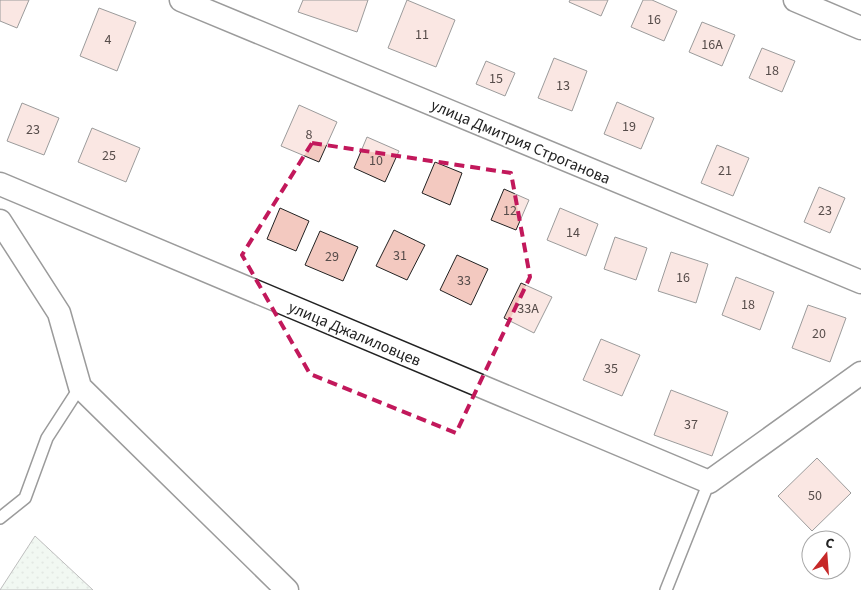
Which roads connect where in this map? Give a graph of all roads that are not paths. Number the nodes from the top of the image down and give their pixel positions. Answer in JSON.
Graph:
{"nodes":[{"id":1,"x":182,"y":0,"type":"edge"},
{"id":2,"x":795,"y":0,"type":"edge"},
{"id":3,"x":861,"y":28,"type":"edge"},
{"id":4,"x":0,"y":184,"type":"edge"},
{"id":5,"x":0,"y":221,"type":"edge"},
{"id":6,"x":861,"y":282,"type":"edge"},
{"id":7,"x":861,"y":373,"type":"edge"},
{"id":8,"x":80,"y":387,"type":"junction"},
{"id":9,"x":709,"y":482,"type":"junction"},
{"id":10,"x":0,"y":518,"type":"edge"},
{"id":11,"x":287,"y":590,"type":"edge"},
{"id":12,"x":666,"y":590,"type":"edge"}],
"edges":[{"from":1,"to":6,"type":"street","name":"улица Дмитрия Строганова"},
{"from":2,"to":3,"type":"street"},
{"from":4,"to":9,"type":"street","name":"улица Джалиловцев"},
{"from":5,"to":8,"type":"street"},
{"from":7,"to":9,"type":"street"},
{"from":8,"to":10,"type":"lane"},
{"from":8,"to":11,"type":"street"},
{"from":9,"to":12,"type":"lane"}]}
